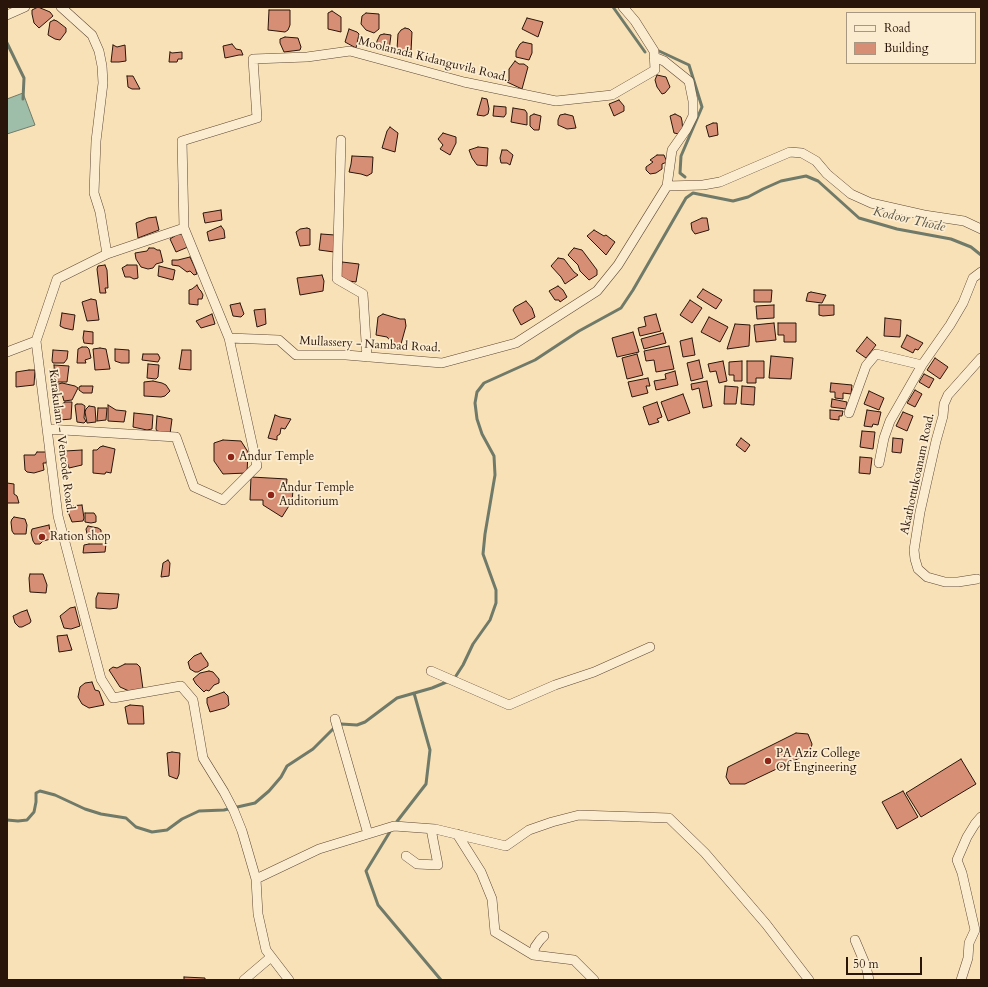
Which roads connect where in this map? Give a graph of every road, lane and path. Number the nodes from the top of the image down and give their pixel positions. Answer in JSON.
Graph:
{"nodes":[{"id":1,"x":25,"y":7,"type":"edge"},
{"id":2,"x":61,"y":7,"type":"edge"},
{"id":3,"x":623,"y":7,"type":"edge"},
{"id":4,"x":7,"y":16,"type":"edge"},
{"id":5,"x":654,"y":57,"type":"junction"},
{"id":6,"x":341,"y":140,"type":"dead end"},
{"id":7,"x":668,"y":186,"type":"junction"},
{"id":8,"x":184,"y":228,"type":"junction"},
{"id":9,"x":981,"y":229,"type":"edge"},
{"id":10,"x":107,"y":254,"type":"junction"},
{"id":11,"x":981,"y":272,"type":"edge"},
{"id":12,"x":229,"y":338,"type":"junction"},
{"id":13,"x":36,"y":341,"type":"junction"},
{"id":14,"x":7,"y":352,"type":"edge"},
{"id":15,"x":367,"y":357,"type":"junction"},
{"id":16,"x":981,"y":358,"type":"edge"},
{"id":17,"x":922,"y":365,"type":"junction"},
{"id":18,"x":849,"y":413,"type":"dead end"},
{"id":19,"x":47,"y":429,"type":"junction"},
{"id":20,"x":879,"y":463,"type":"dead end"},
{"id":21,"x":977,"y":579,"type":"dead end"},
{"id":22,"x":650,"y":647,"type":"dead end"},
{"id":23,"x":431,"y":671,"type":"dead end"},
{"id":24,"x":335,"y":719,"type":"dead end"},
{"id":25,"x":981,"y":817,"type":"edge"},
{"id":26,"x":430,"y":829,"type":"junction"},
{"id":27,"x":368,"y":834,"type":"junction"},
{"id":28,"x":457,"y":834,"type":"junction"},
{"id":29,"x":406,"y":856,"type":"dead end"},
{"id":30,"x":256,"y":879,"type":"junction"},
{"id":31,"x":544,"y":936,"type":"dead end"},
{"id":32,"x":855,"y":940,"type":"dead end"},
{"id":33,"x":533,"y":955,"type":"junction"},
{"id":34,"x":271,"y":957,"type":"junction"},
{"id":35,"x":244,"y":980,"type":"edge"},
{"id":36,"x":289,"y":980,"type":"edge"},
{"id":37,"x":594,"y":980,"type":"edge"},
{"id":38,"x":809,"y":980,"type":"edge"},
{"id":39,"x":869,"y":980,"type":"edge"},
{"id":40,"x":961,"y":980,"type":"edge"}],
"edges":[{"from":1,"to":4,"type":"street"},
{"from":2,"to":10,"type":"street"},
{"from":3,"to":5,"type":"street"},
{"from":5,"to":7,"type":"street"},
{"from":5,"to":8,"type":"street","name":"Moolanada Kidanguvila Road."},
{"from":6,"to":15,"type":"street"},
{"from":7,"to":9,"type":"street"},
{"from":7,"to":15,"type":"street","name":"Mullassery - Nambad Road."},
{"from":8,"to":10,"type":"street"},
{"from":8,"to":12,"type":"street"},
{"from":10,"to":13,"type":"street"},
{"from":11,"to":17,"type":"street"},
{"from":12,"to":15,"type":"street","name":"Mullassery - Nambad Road."},
{"from":12,"to":19,"type":"street"},
{"from":13,"to":14,"type":"street"},
{"from":13,"to":19,"type":"street","name":"Karakulam - Vencode Road."},
{"from":16,"to":21,"type":"street","name":"Akathottukoanam Road."},
{"from":17,"to":18,"type":"street"},
{"from":17,"to":20,"type":"street"},
{"from":19,"to":30,"type":"street","name":"Karakulam - Vencode Road."},
{"from":22,"to":23,"type":"street"},
{"from":24,"to":27,"type":"street"},
{"from":25,"to":40,"type":"street"},
{"from":26,"to":27,"type":"street"},
{"from":26,"to":28,"type":"street"},
{"from":26,"to":29,"type":"street"},
{"from":27,"to":30,"type":"street"},
{"from":28,"to":33,"type":"street"},
{"from":28,"to":38,"type":"street"},
{"from":30,"to":34,"type":"street","name":"Karakulam - Vencode Road."},
{"from":31,"to":33,"type":"street"},
{"from":32,"to":39,"type":"street"},
{"from":33,"to":37,"type":"street"},
{"from":34,"to":35,"type":"street"},
{"from":34,"to":36,"type":"street","name":"Karakulam - Vencode Road."}]}
